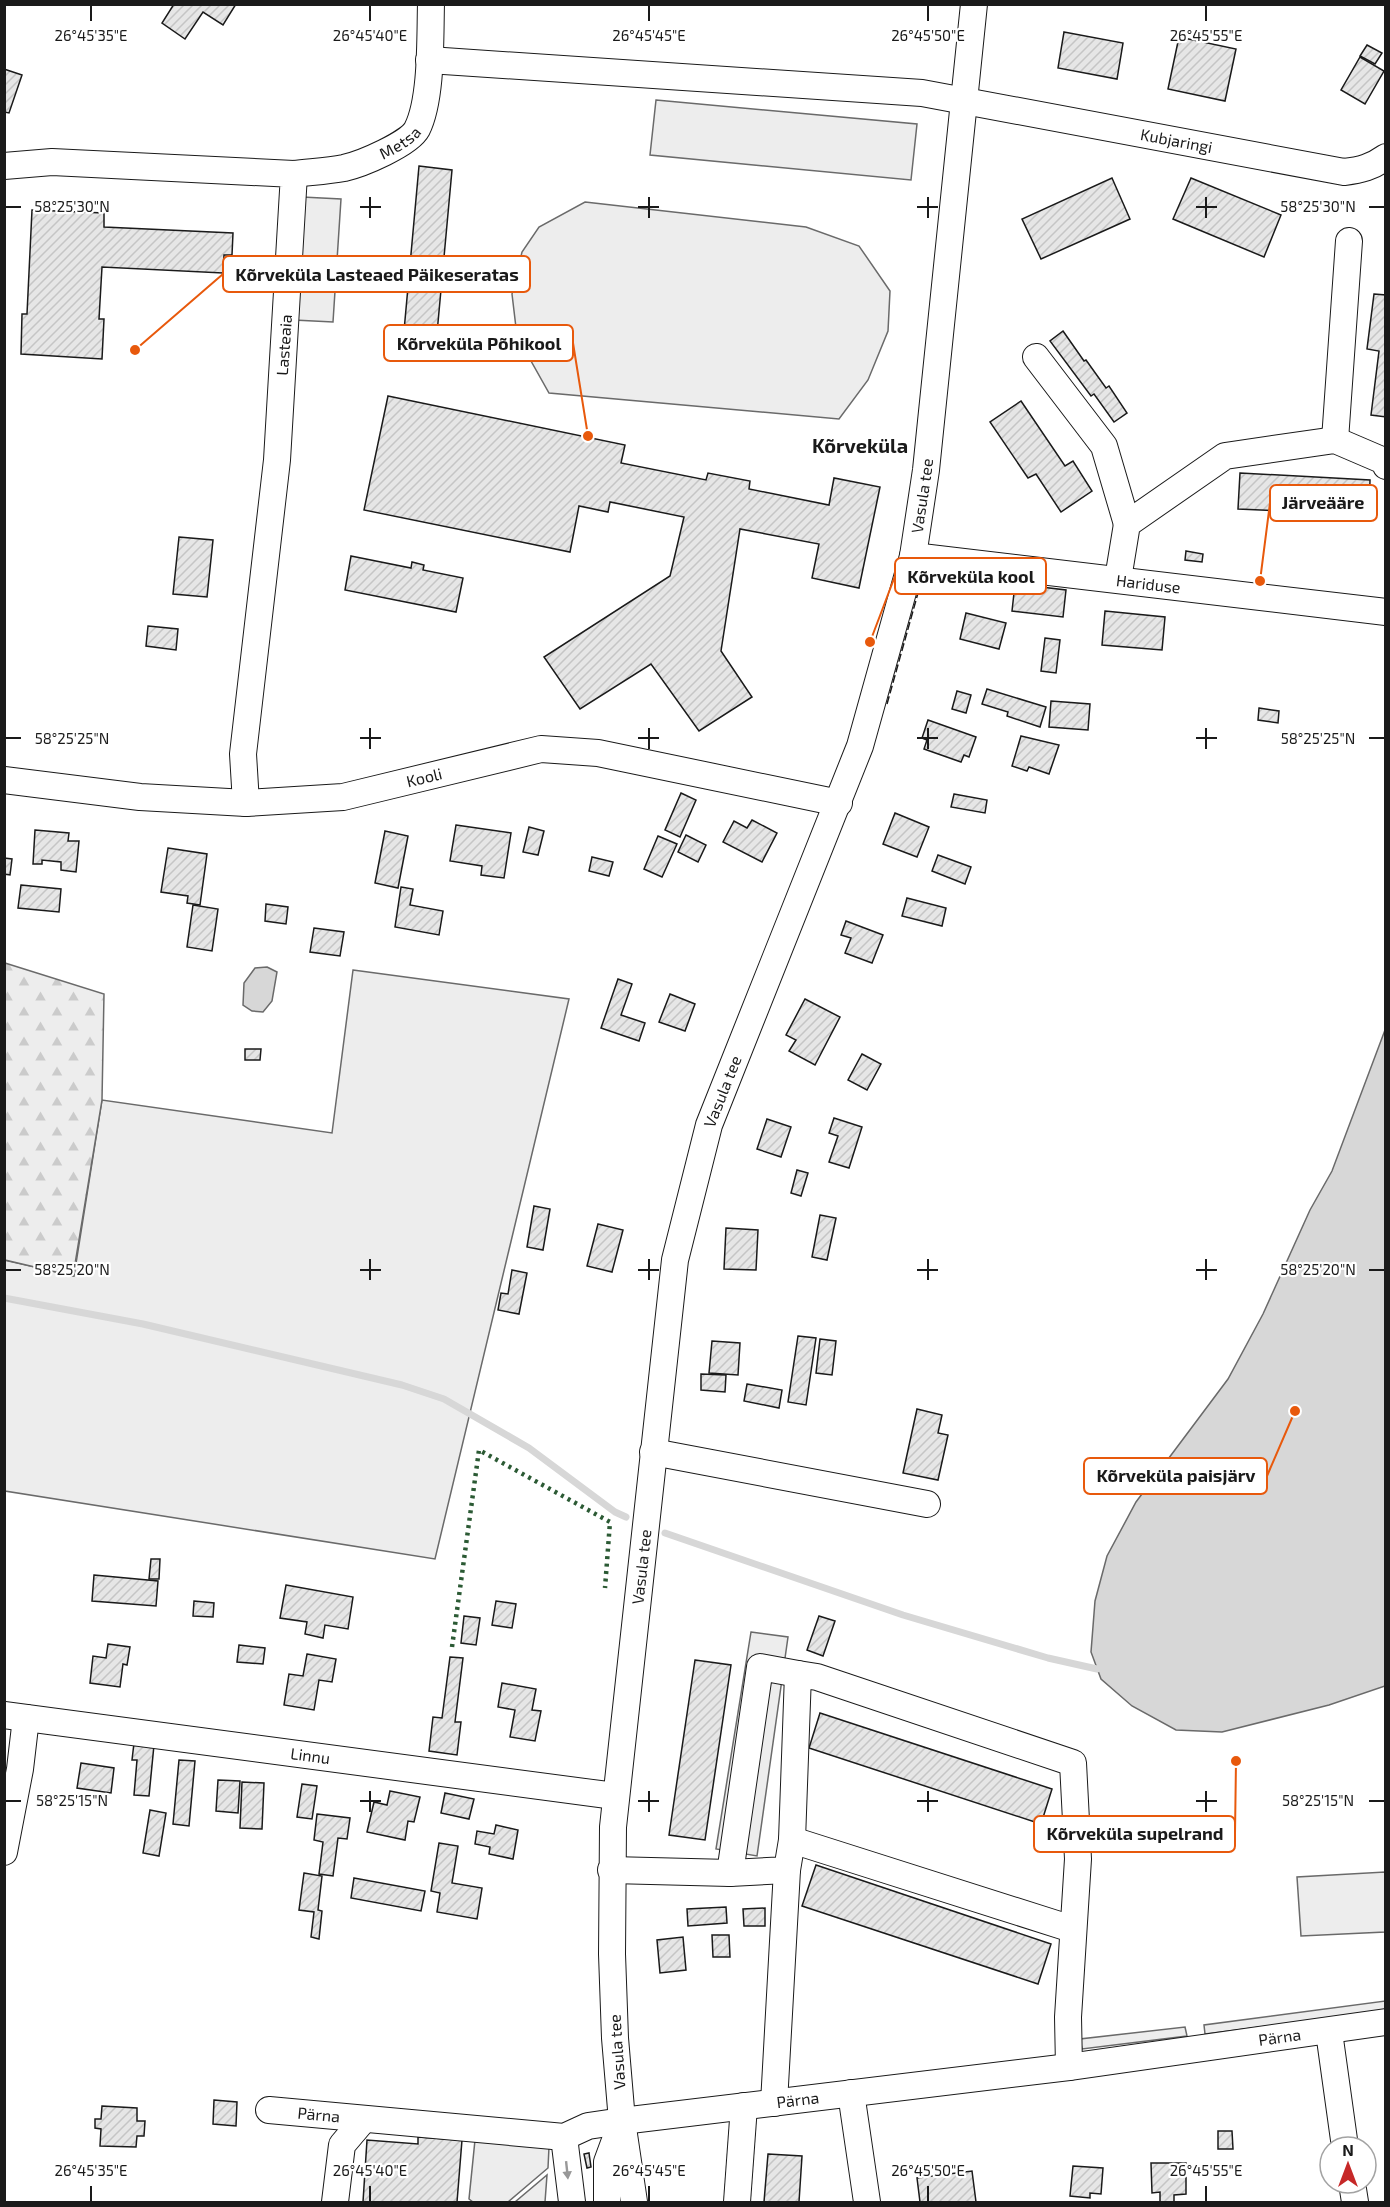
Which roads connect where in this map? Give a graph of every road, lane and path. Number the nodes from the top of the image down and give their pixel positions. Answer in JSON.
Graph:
{"nodes":[{"id":1,"x":431,"y":4,"type":"edge"},
{"id":2,"x":974,"y":4,"type":"edge"},
{"id":3,"x":429,"y":60,"type":"junction"},
{"id":4,"x":965,"y":100,"type":"junction"},
{"id":5,"x":1386,"y":157,"type":"edge"},
{"id":6,"x":4,"y":166,"type":"edge"},
{"id":7,"x":294,"y":174,"type":"junction"},
{"id":8,"x":1349,"y":241,"type":"dead end"},
{"id":9,"x":1036,"y":357,"type":"dead end"},
{"id":10,"x":1335,"y":440,"type":"junction"},
{"id":11,"x":1386,"y":466,"type":"edge"},
{"id":12,"x":1126,"y":524,"type":"junction"},
{"id":13,"x":913,"y":556,"type":"junction"},
{"id":14,"x":1118,"y":579,"type":"junction"},
{"id":15,"x":1386,"y":612,"type":"edge"},
{"id":16,"x":4,"y":780,"type":"edge"},
{"id":17,"x":246,"y":803,"type":"junction"},
{"id":18,"x":838,"y":803,"type":"junction"},
{"id":19,"x":653,"y":1452,"type":"junction"},
{"id":20,"x":927,"y":1504,"type":"dead end"},
{"id":21,"x":798,"y":1674,"type":"junction"},
{"id":22,"x":15,"y":1717,"type":"edge"},
{"id":23,"x":615,"y":1796,"type":"junction"},
{"id":24,"x":792,"y":1840,"type":"junction"},
{"id":25,"x":4,"y":1851,"type":"edge"},
{"id":26,"x":611,"y":1870,"type":"junction"},
{"id":27,"x":787,"y":1870,"type":"junction"},
{"id":28,"x":730,"y":1873,"type":"junction"},
{"id":29,"x":1072,"y":1929,"type":"junction"},
{"id":30,"x":1386,"y":2022,"type":"edge"},
{"id":31,"x":1329,"y":2031,"type":"junction"},
{"id":32,"x":1069,"y":2067,"type":"junction"},
{"id":33,"x":851,"y":2093,"type":"junction"},
{"id":34,"x":774,"y":2103,"type":"junction"},
{"id":35,"x":744,"y":2106,"type":"junction"},
{"id":36,"x":269,"y":2110,"type":"dead end"},
{"id":37,"x":364,"y":2120,"type":"junction"},
{"id":38,"x":622,"y":2121,"type":"junction"},
{"id":39,"x":1344,"y":2135,"type":"edge"},
{"id":40,"x":564,"y":2137,"type":"junction"},
{"id":41,"x":335,"y":2202,"type":"edge"},
{"id":42,"x":572,"y":2202,"type":"edge"},
{"id":43,"x":607,"y":2202,"type":"edge"},
{"id":44,"x":634,"y":2202,"type":"edge"},
{"id":45,"x":737,"y":2202,"type":"edge"},
{"id":46,"x":867,"y":2202,"type":"edge"}],
"edges":[{"from":1,"to":3,"type":"street","name":"Metsa"},
{"from":2,"to":4,"type":"street","name":"Vasula tee"},
{"from":3,"to":4,"type":"street","name":"Kubjaringi"},
{"from":3,"to":7,"type":"street","name":"Metsa"},
{"from":4,"to":5,"type":"street","name":"Kubjaringi"},
{"from":4,"to":13,"type":"street","name":"Vasula tee"},
{"from":6,"to":7,"type":"street"},
{"from":7,"to":17,"type":"street","name":"Lasteaia"},
{"from":8,"to":10,"type":"street"},
{"from":9,"to":12,"type":"street"},
{"from":10,"to":11,"type":"street"},
{"from":10,"to":12,"type":"street"},
{"from":12,"to":14,"type":"street"},
{"from":13,"to":14,"type":"street","name":"Hariduse"},
{"from":13,"to":18,"type":"street","name":"Vasula tee"},
{"from":14,"to":15,"type":"street","name":"Hariduse"},
{"from":16,"to":17,"type":"street","name":"Kooli"},
{"from":17,"to":18,"type":"street","name":"Kooli"},
{"from":18,"to":19,"type":"street","name":"Vasula tee"},
{"from":19,"to":20,"type":"street"},
{"from":19,"to":23,"type":"street","name":"Vasula tee"},
{"from":21,"to":24,"type":"street"},
{"from":21,"to":28,"type":"street"},
{"from":21,"to":29,"type":"street"},
{"from":22,"to":23,"type":"street","name":"Linnu"},
{"from":22,"to":25,"type":"street"},
{"from":23,"to":26,"type":"street","name":"Vasula tee"},
{"from":24,"to":27,"type":"street"},
{"from":24,"to":29,"type":"street"},
{"from":26,"to":28,"type":"street"},
{"from":26,"to":38,"type":"street","name":"Vasula tee"},
{"from":27,"to":28,"type":"street"},
{"from":27,"to":34,"type":"street"},
{"from":29,"to":32,"type":"street"},
{"from":30,"to":31,"type":"street","name":"Pärna"},
{"from":31,"to":32,"type":"street","name":"Pärna"},
{"from":31,"to":39,"type":"street"},
{"from":32,"to":33,"type":"street","name":"Pärna"},
{"from":33,"to":34,"type":"street","name":"Pärna"},
{"from":33,"to":46,"type":"street"},
{"from":34,"to":35,"type":"street","name":"Pärna"},
{"from":35,"to":38,"type":"street","name":"Pärna"},
{"from":35,"to":45,"type":"street"},
{"from":36,"to":37,"type":"street","name":"Pärna"},
{"from":37,"to":40,"type":"street","name":"Pärna"},
{"from":37,"to":41,"type":"street"},
{"from":38,"to":40,"type":"street","name":"Pärna"},
{"from":38,"to":43,"type":"street"},
{"from":38,"to":44,"type":"street","name":"Vasula tee"},
{"from":40,"to":42,"type":"street","one_way":true}]}
